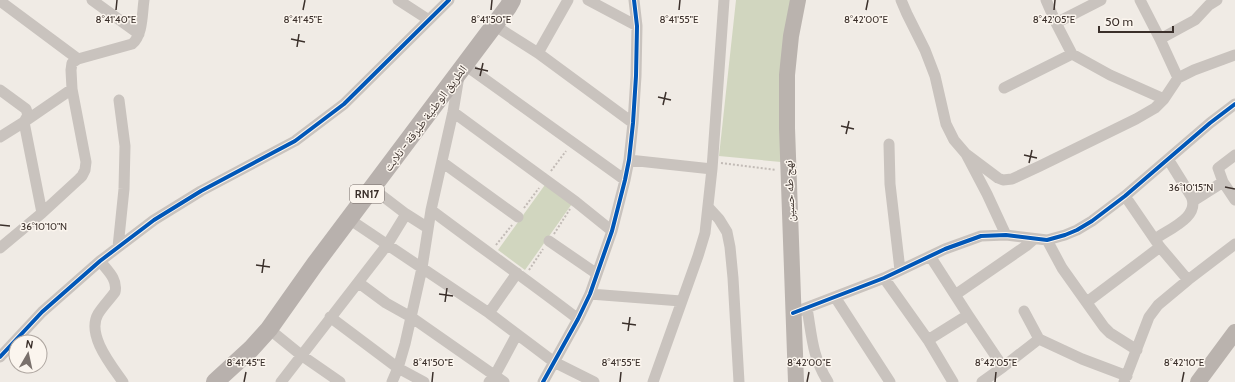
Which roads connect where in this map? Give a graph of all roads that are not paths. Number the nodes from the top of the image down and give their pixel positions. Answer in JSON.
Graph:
{"nodes":[{"id":1,"x":92,"y":0,"type":"edge"},
{"id":2,"x":144,"y":0,"type":"edge"},
{"id":3,"x":398,"y":0,"type":"edge"},
{"id":4,"x":449,"y":0,"type":"edge"},
{"id":5,"x":512,"y":0,"type":"edge"},
{"id":6,"x":568,"y":0,"type":"edge"},
{"id":7,"x":588,"y":0,"type":"edge"},
{"id":8,"x":634,"y":0,"type":"edge"},
{"id":9,"x":724,"y":0,"type":"edge"},
{"id":10,"x":798,"y":0,"type":"edge"},
{"id":11,"x":900,"y":0,"type":"edge"},
{"id":12,"x":1046,"y":0,"type":"edge"},
{"id":13,"x":1101,"y":0,"type":"edge"},
{"id":14,"x":1140,"y":0,"type":"edge"},
{"id":15,"x":1217,"y":0,"type":"edge"},
{"id":16,"x":0,"y":1,"type":"edge"},
{"id":17,"x":429,"y":20,"type":"junction"},
{"id":18,"x":1056,"y":23,"type":"junction"},
{"id":19,"x":494,"y":25,"type":"junction"},
{"id":20,"x":637,"y":26,"type":"junction"},
{"id":21,"x":139,"y":34,"type":"junction"},
{"id":22,"x":1160,"y":39,"type":"junction"},
{"id":23,"x":538,"y":53,"type":"junction"},
{"id":24,"x":1072,"y":54,"type":"junction"},
{"id":25,"x":1235,"y":55,"type":"edge"},
{"id":26,"x":78,"y":60,"type":"junction"},
{"id":27,"x":462,"y":70,"type":"junction"},
{"id":28,"x":1178,"y":78,"type":"junction"},
{"id":29,"x":72,"y":88,"type":"junction"},
{"id":30,"x":1004,"y":88,"type":"dead end"},
{"id":31,"x":0,"y":90,"type":"edge"},
{"id":32,"x":1164,"y":99,"type":"junction"},
{"id":33,"x":119,"y":100,"type":"dead end"},
{"id":34,"x":1234,"y":106,"type":"edge"},
{"id":35,"x":453,"y":112,"type":"junction"},
{"id":36,"x":24,"y":122,"type":"junction"},
{"id":37,"x":633,"y":123,"type":"junction"},
{"id":38,"x":0,"y":137,"type":"edge"},
{"id":39,"x":889,"y":144,"type":"dead end"},
{"id":40,"x":966,"y":154,"type":"junction"},
{"id":41,"x":1235,"y":155,"type":"edge"},
{"id":42,"x":1168,"y":159,"type":"junction"},
{"id":43,"x":629,"y":160,"type":"junction"},
{"id":44,"x":442,"y":162,"type":"junction"},
{"id":45,"x":712,"y":166,"type":"junction"},
{"id":46,"x":625,"y":180,"type":"junction"},
{"id":47,"x":1223,"y":182,"type":"junction"},
{"id":48,"x":372,"y":188,"type":"junction"},
{"id":49,"x":1125,"y":196,"type":"junction"},
{"id":50,"x":1235,"y":200,"type":"edge"},
{"id":51,"x":1193,"y":201,"type":"junction"},
{"id":52,"x":708,"y":207,"type":"junction"},
{"id":53,"x":431,"y":210,"type":"junction"},
{"id":54,"x":42,"y":213,"type":"junction"},
{"id":55,"x":406,"y":214,"type":"junction"},
{"id":56,"x":518,"y":217,"type":"road end"},
{"id":57,"x":349,"y":219,"type":"junction"},
{"id":58,"x":428,"y":228,"type":"junction"},
{"id":59,"x":612,"y":232,"type":"junction"},
{"id":60,"x":1006,"y":235,"type":"junction"},
{"id":61,"x":1034,"y":238,"type":"junction"},
{"id":62,"x":1047,"y":240,"type":"junction"},
{"id":63,"x":549,"y":241,"type":"dead end"},
{"id":64,"x":1157,"y":243,"type":"junction"},
{"id":65,"x":1235,"y":244,"type":"edge"},
{"id":66,"x":387,"y":245,"type":"junction"},
{"id":67,"x":118,"y":247,"type":"junction"},
{"id":68,"x":0,"y":248,"type":"edge"},
{"id":69,"x":930,"y":256,"type":"junction"},
{"id":70,"x":100,"y":261,"type":"junction"},
{"id":71,"x":422,"y":268,"type":"junction"},
{"id":72,"x":900,"y":270,"type":"junction"},
{"id":73,"x":517,"y":273,"type":"junction"},
{"id":74,"x":597,"y":274,"type":"junction"},
{"id":75,"x":884,"y":278,"type":"junction"},
{"id":76,"x":1188,"y":280,"type":"junction"},
{"id":77,"x":358,"y":283,"type":"junction"},
{"id":78,"x":590,"y":294,"type":"junction"},
{"id":79,"x":955,"y":295,"type":"junction"},
{"id":80,"x":835,"y":297,"type":"junction"},
{"id":81,"x":681,"y":301,"type":"junction"},
{"id":82,"x":1087,"y":302,"type":"junction"},
{"id":83,"x":800,"y":310,"type":"junction"},
{"id":84,"x":1024,"y":311,"type":"dead end"},
{"id":85,"x":489,"y":313,"type":"junction"},
{"id":86,"x":968,"y":315,"type":"junction"},
{"id":87,"x":330,"y":317,"type":"junction"},
{"id":88,"x":411,"y":317,"type":"junction"},
{"id":89,"x":578,"y":319,"type":"junction"},
{"id":90,"x":269,"y":329,"type":"junction"},
{"id":91,"x":1235,"y":332,"type":"edge"},
{"id":92,"x":517,"y":334,"type":"junction"},
{"id":93,"x":1039,"y":339,"type":"junction"},
{"id":94,"x":928,"y":340,"type":"junction"},
{"id":95,"x":1137,"y":350,"type":"junction"},
{"id":96,"x":301,"y":355,"type":"junction"},
{"id":97,"x":0,"y":357,"type":"edge"},
{"id":98,"x":554,"y":362,"type":"junction"},
{"id":99,"x":1004,"y":367,"type":"junction"},
{"id":100,"x":398,"y":368,"type":"junction"},
{"id":101,"x":492,"y":378,"type":"edge"},
{"id":102,"x":1126,"y":379,"type":"edge"},
{"id":103,"x":987,"y":381,"type":"edge"},
{"id":104,"x":123,"y":382,"type":"edge"},
{"id":105,"x":215,"y":382,"type":"edge"},
{"id":106,"x":281,"y":382,"type":"edge"},
{"id":107,"x":340,"y":382,"type":"edge"},
{"id":108,"x":392,"y":382,"type":"edge"},
{"id":109,"x":424,"y":382,"type":"edge"},
{"id":110,"x":504,"y":382,"type":"edge"},
{"id":111,"x":544,"y":382,"type":"edge"},
{"id":112,"x":594,"y":382,"type":"edge"},
{"id":113,"x":653,"y":382,"type":"edge"},
{"id":114,"x":739,"y":382,"type":"edge"},
{"id":115,"x":796,"y":382,"type":"edge"},
{"id":116,"x":828,"y":382,"type":"edge"},
{"id":117,"x":890,"y":382,"type":"edge"},
{"id":118,"x":953,"y":382,"type":"edge"},
{"id":119,"x":1198,"y":382,"type":"edge"}],
"edges":[{"from":1,"to":21,"type":"street"},
{"from":2,"to":21,"type":"street"},
{"from":3,"to":17,"type":"street"},
{"from":4,"to":17,"type":"street"},
{"from":5,"to":19,"type":"main road","name":"الطريق الوطنية طبرقة - تلابت","number":"RN17"},
{"from":6,"to":23,"type":"street"},
{"from":7,"to":20,"type":"street"},
{"from":8,"to":20,"type":"street"},
{"from":9,"to":45,"type":"street"},
{"from":10,"to":83,"type":"main road","name":"نهج طه حسين"},
{"from":11,"to":40,"type":"street"},
{"from":12,"to":18,"type":"street"},
{"from":13,"to":18,"type":"street"},
{"from":14,"to":22,"type":"street"},
{"from":15,"to":22,"type":"street"},
{"from":16,"to":26,"type":"street"},
{"from":17,"to":67,"type":"street"},
{"from":18,"to":24,"type":"street"},
{"from":19,"to":23,"type":"street"},
{"from":19,"to":27,"type":"main road","name":"الطريق الوطنية طبرقة - تلابت","number":"RN17"},
{"from":20,"to":37,"type":"street"},
{"from":21,"to":26,"type":"street"},
{"from":22,"to":28,"type":"street"},
{"from":23,"to":37,"type":"street"},
{"from":24,"to":30,"type":"street"},
{"from":24,"to":32,"type":"street"},
{"from":25,"to":28,"type":"street"},
{"from":26,"to":29,"type":"street"},
{"from":27,"to":35,"type":"street"},
{"from":27,"to":46,"type":"street"},
{"from":27,"to":48,"type":"main road","name":"الطريق الوطنية طبرقة - تلابت","number":"RN17"},
{"from":28,"to":32,"type":"street"},
{"from":29,"to":36,"type":"street"},
{"from":29,"to":54,"type":"street"},
{"from":31,"to":36,"type":"street"},
{"from":32,"to":40,"type":"street"},
{"from":33,"to":67,"type":"street"},
{"from":34,"to":42,"type":"street"},
{"from":35,"to":44,"type":"street"},
{"from":35,"to":59,"type":"street"},
{"from":36,"to":38,"type":"street"},
{"from":36,"to":54,"type":"street"},
{"from":37,"to":43,"type":"street"},
{"from":39,"to":72,"type":"street"},
{"from":40,"to":60,"type":"street"},
{"from":41,"to":47,"type":"street"},
{"from":42,"to":49,"type":"street"},
{"from":42,"to":51,"type":"street"},
{"from":43,"to":45,"type":"street"},
{"from":43,"to":46,"type":"street"},
{"from":44,"to":53,"type":"street"},
{"from":44,"to":56,"type":"street"},
{"from":45,"to":52,"type":"street"},
{"from":46,"to":59,"type":"street"},
{"from":47,"to":50,"type":"street"},
{"from":47,"to":51,"type":"street"},
{"from":48,"to":55,"type":"street"},
{"from":48,"to":57,"type":"main road","name":"الطريق الوطنية طبرقة - تلابت","number":"RN17"},
{"from":49,"to":62,"type":"street"},
{"from":49,"to":64,"type":"street"},
{"from":51,"to":64,"type":"street"},
{"from":52,"to":81,"type":"street"},
{"from":52,"to":114,"type":"street"},
{"from":53,"to":58,"type":"street"},
{"from":53,"to":73,"type":"street"},
{"from":54,"to":68,"type":"street"},
{"from":55,"to":58,"type":"street"},
{"from":55,"to":66,"type":"street"},
{"from":57,"to":66,"type":"street"},
{"from":57,"to":90,"type":"main road","name":"الطريق الوطنية طبرقة - تلابت","number":"RN17"},
{"from":58,"to":71,"type":"street"},
{"from":59,"to":74,"type":"street"},
{"from":60,"to":61,"type":"street"},
{"from":60,"to":69,"type":"street"},
{"from":61,"to":62,"type":"street"},
{"from":61,"to":79,"type":"street"},
{"from":62,"to":82,"type":"street"},
{"from":63,"to":74,"type":"street"},
{"from":64,"to":76,"type":"street"},
{"from":64,"to":82,"type":"street"},
{"from":65,"to":76,"type":"street"},
{"from":66,"to":71,"type":"street"},
{"from":66,"to":77,"type":"street"},
{"from":67,"to":70,"type":"street"},
{"from":69,"to":72,"type":"street"},
{"from":69,"to":79,"type":"street"},
{"from":70,"to":97,"type":"street"},
{"from":70,"to":104,"type":"street"},
{"from":71,"to":85,"type":"street"},
{"from":71,"to":88,"type":"street"},
{"from":72,"to":75,"type":"street"},
{"from":73,"to":85,"type":"street"},
{"from":73,"to":89,"type":"street"},
{"from":74,"to":78,"type":"street"},
{"from":75,"to":80,"type":"street"},
{"from":75,"to":94,"type":"street"},
{"from":76,"to":95,"type":"street"},
{"from":77,"to":87,"type":"street"},
{"from":77,"to":88,"type":"street"},
{"from":78,"to":81,"type":"street"},
{"from":78,"to":89,"type":"street"},
{"from":79,"to":86,"type":"street"},
{"from":80,"to":83,"type":"street"},
{"from":80,"to":117,"type":"street"},
{"from":81,"to":113,"type":"street"},
{"from":82,"to":95,"type":"street"},
{"from":83,"to":115,"type":"main road","name":"نهج طه حسين"},
{"from":83,"to":116,"type":"street"},
{"from":84,"to":93,"type":"street"},
{"from":85,"to":92,"type":"street"},
{"from":86,"to":94,"type":"street"},
{"from":86,"to":99,"type":"street"},
{"from":87,"to":96,"type":"street"},
{"from":87,"to":100,"type":"street"},
{"from":88,"to":100,"type":"street"},
{"from":88,"to":101,"type":"street"},
{"from":89,"to":98,"type":"street"},
{"from":90,"to":96,"type":"street"},
{"from":90,"to":105,"type":"main road","name":"الطريق الوطنية طبرقة - تلابت","number":"RN17"},
{"from":91,"to":119,"type":"main road"},
{"from":92,"to":98,"type":"street"},
{"from":92,"to":101,"type":"street"},
{"from":93,"to":99,"type":"street"},
{"from":93,"to":102,"type":"street"},
{"from":94,"to":118,"type":"street"},
{"from":95,"to":102,"type":"street"},
{"from":96,"to":106,"type":"street"},
{"from":96,"to":107,"type":"street"},
{"from":98,"to":111,"type":"street"},
{"from":98,"to":112,"type":"street"},
{"from":99,"to":103,"type":"street"},
{"from":100,"to":108,"type":"street"},
{"from":100,"to":109,"type":"street"},
{"from":101,"to":110,"type":"street"}]}
